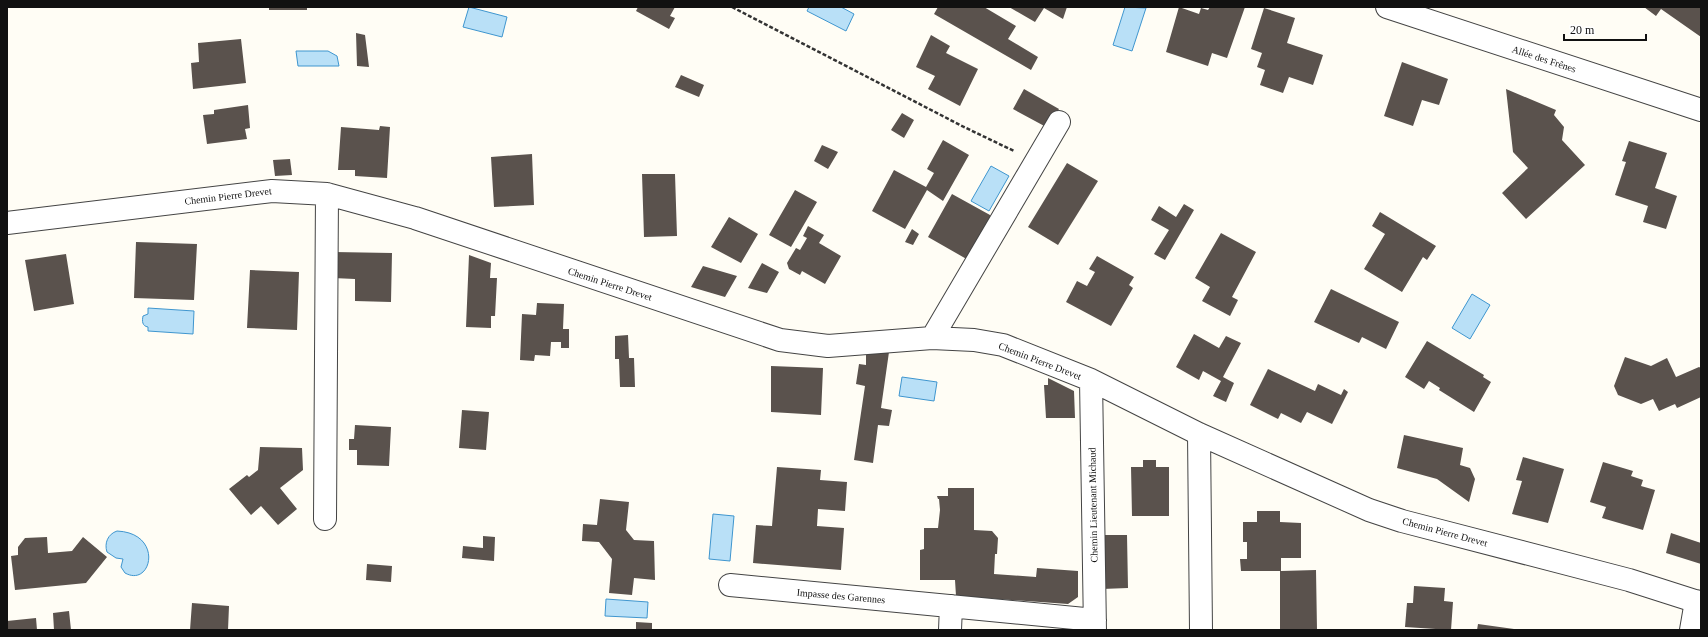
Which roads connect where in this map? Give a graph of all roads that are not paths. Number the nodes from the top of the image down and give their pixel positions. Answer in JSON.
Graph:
{"nodes":[{"id":1,"x":1387,"y":7,"type":"edge"},
{"id":2,"x":1701,"y":110,"type":"edge"},
{"id":3,"x":1059,"y":122,"type":"dead end"},
{"id":4,"x":327,"y":194,"type":"junction"},
{"id":5,"x":7,"y":223,"type":"edge"},
{"id":6,"x":932,"y":338,"type":"junction"},
{"id":7,"x":1091,"y":380,"type":"junction"},
{"id":8,"x":1199,"y":434,"type":"junction"},
{"id":9,"x":325,"y":519,"type":"dead end"},
{"id":10,"x":730,"y":585,"type":"dead end"},
{"id":11,"x":1699,"y":602,"type":"edge"},
{"id":12,"x":951,"y":606,"type":"junction"},
{"id":13,"x":1095,"y":625,"type":"edge"},
{"id":14,"x":950,"y":630,"type":"edge"},
{"id":15,"x":1201,"y":630,"type":"edge"},
{"id":16,"x":1691,"y":630,"type":"edge"}],
"edges":[{"from":1,"to":2,"type":"street","name":"Allée des Frênes"},
{"from":3,"to":6,"type":"street"},
{"from":4,"to":5,"type":"street","name":"Chemin Pierre Drevet"},
{"from":4,"to":6,"type":"street","name":"Chemin Pierre Drevet"},
{"from":4,"to":9,"type":"street"},
{"from":6,"to":7,"type":"street","name":"Chemin Pierre Drevet"},
{"from":7,"to":8,"type":"street","name":"Chemin Pierre Drevet"},
{"from":7,"to":13,"type":"street","name":"Chemin Lieutenant Michaud"},
{"from":8,"to":11,"type":"street","name":"Chemin Pierre Drevet"},
{"from":8,"to":15,"type":"street"},
{"from":10,"to":12,"type":"street","name":"Impasse des Garennes"},
{"from":11,"to":16,"type":"street"},
{"from":12,"to":13,"type":"street","name":"Impasse des Garennes"},
{"from":12,"to":14,"type":"street"}]}
